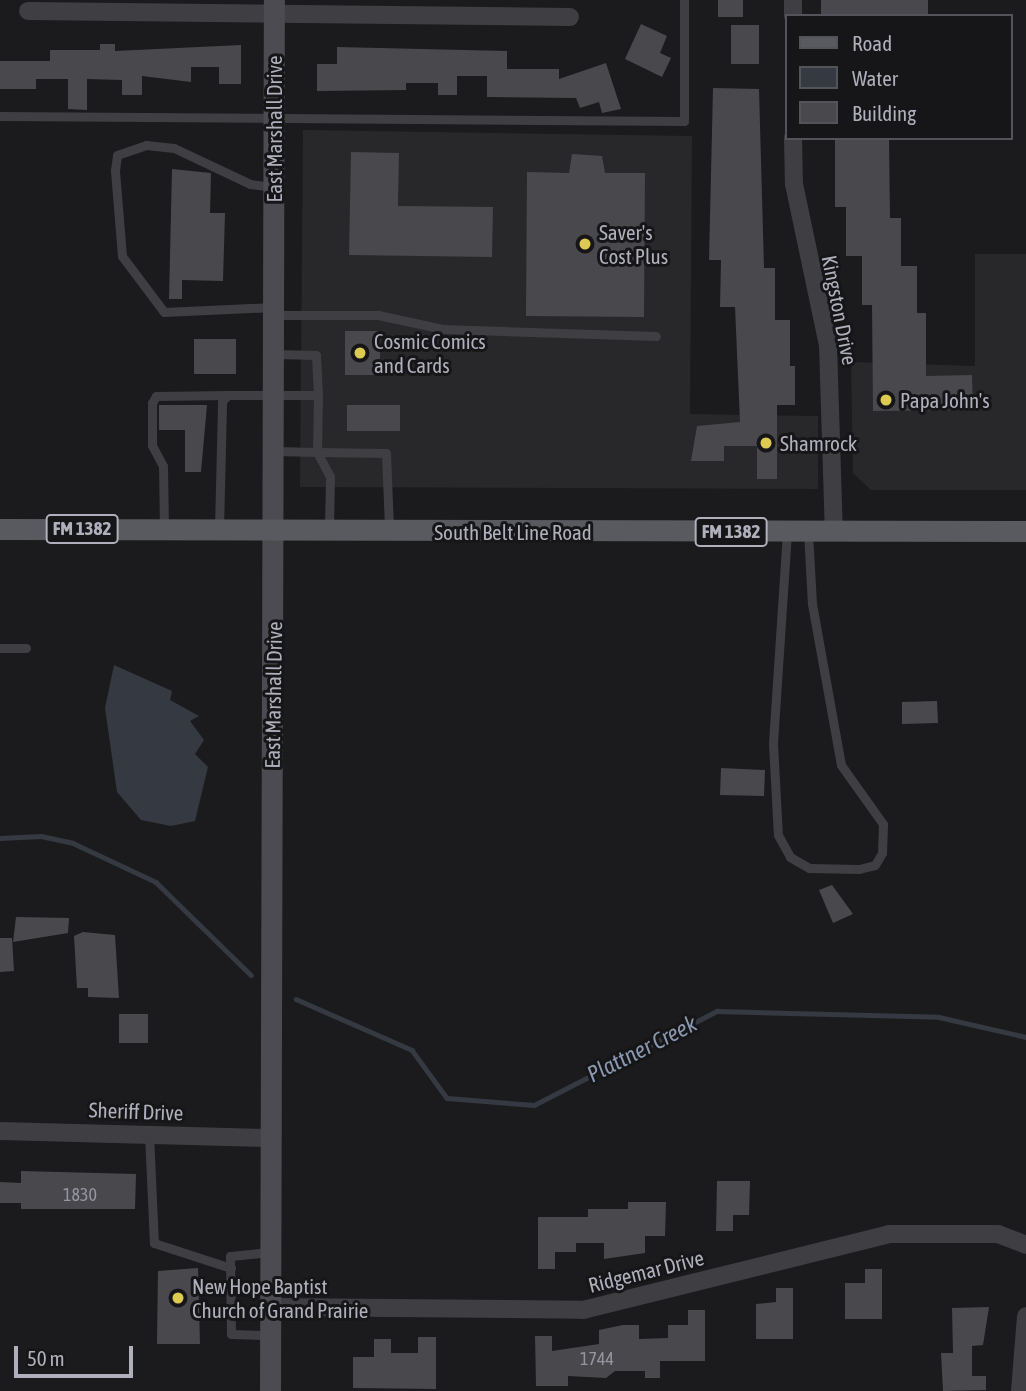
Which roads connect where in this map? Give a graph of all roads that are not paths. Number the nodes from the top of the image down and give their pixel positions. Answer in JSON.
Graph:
{"nodes":[{"id":1,"x":684,"y":0,"type":"edge"},
{"id":2,"x":274,"y":6,"type":"edge"},
{"id":3,"x":28,"y":11,"type":"dead end"},
{"id":4,"x":570,"y":17,"type":"dead end"},
{"id":5,"x":0,"y":116,"type":"edge"},
{"id":6,"x":274,"y":121,"type":"junction"},
{"id":7,"x":793,"y":140,"type":"edge"},
{"id":8,"x":275,"y":187,"type":"junction"},
{"id":9,"x":274,"y":311,"type":"junction"},
{"id":10,"x":656,"y":336,"type":"dead end"},
{"id":11,"x":274,"y":354,"type":"junction"},
{"id":12,"x":274,"y":394,"type":"junction"},
{"id":13,"x":228,"y":395,"type":"junction"},
{"id":14,"x":318,"y":395,"type":"junction"},
{"id":15,"x":274,"y":451,"type":"junction"},
{"id":16,"x":317,"y":452,"type":"junction"},
{"id":17,"x":0,"y":529,"type":"edge"},
{"id":18,"x":219,"y":529,"type":"junction"},
{"id":19,"x":275,"y":529,"type":"junction"},
{"id":20,"x":164,"y":530,"type":"junction"},
{"id":21,"x":330,"y":530,"type":"junction"},
{"id":22,"x":389,"y":531,"type":"junction"},
{"id":23,"x":1026,"y":531,"type":"edge"},
{"id":24,"x":787,"y":532,"type":"junction"},
{"id":25,"x":808,"y":532,"type":"junction"},
{"id":26,"x":834,"y":532,"type":"junction"},
{"id":27,"x":0,"y":648,"type":"edge"},
{"id":28,"x":26,"y":648,"type":"dead end"},
{"id":29,"x":0,"y":1131,"type":"edge"},
{"id":30,"x":149,"y":1134,"type":"junction"},
{"id":31,"x":271,"y":1138,"type":"junction"},
{"id":32,"x":1026,"y":1245,"type":"edge"},
{"id":33,"x":270,"y":1252,"type":"junction"},
{"id":34,"x":231,"y":1268,"type":"junction"},
{"id":35,"x":270,"y":1307,"type":"junction"},
{"id":36,"x":1026,"y":1317,"type":"edge"},
{"id":37,"x":270,"y":1335,"type":"junction"},
{"id":38,"x":270,"y":1391,"type":"edge"},
{"id":39,"x":1020,"y":1391,"type":"edge"}],
"edges":[{"from":1,"to":6,"type":"lane"},
{"from":2,"to":3,"type":"street"},
{"from":2,"to":4,"type":"street"},
{"from":2,"to":6,"type":"street","name":"East Marshall Drive"},
{"from":5,"to":6,"type":"lane"},
{"from":6,"to":8,"type":"street","name":"East Marshall Drive"},
{"from":7,"to":26,"type":"street","name":"Kingston Drive"},
{"from":8,"to":9,"type":"street","name":"East Marshall Drive"},
{"from":8,"to":9,"type":"lane"},
{"from":9,"to":10,"type":"lane"},
{"from":9,"to":11,"type":"street","name":"East Marshall Drive"},
{"from":11,"to":12,"type":"street","name":"East Marshall Drive"},
{"from":11,"to":14,"type":"lane"},
{"from":12,"to":13,"type":"lane"},
{"from":12,"to":14,"type":"lane"},
{"from":12,"to":15,"type":"street","name":"East Marshall Drive"},
{"from":13,"to":18,"type":"lane"},
{"from":13,"to":20,"type":"lane"},
{"from":14,"to":16,"type":"lane"},
{"from":15,"to":16,"type":"lane"},
{"from":15,"to":19,"type":"street","name":"East Marshall Drive"},
{"from":16,"to":21,"type":"lane"},
{"from":16,"to":22,"type":"lane"},
{"from":17,"to":20,"type":"main road","name":"South Belt Line Road","number":"FM 1382"},
{"from":18,"to":19,"type":"main road","name":"South Belt Line Road","number":"FM 1382"},
{"from":18,"to":20,"type":"main road","name":"South Belt Line Road","number":"FM 1382"},
{"from":19,"to":21,"type":"main road","name":"South Belt Line Road","number":"FM 1382"},
{"from":19,"to":31,"type":"street","name":"East Marshall Drive"},
{"from":21,"to":22,"type":"main road","name":"South Belt Line Road","number":"FM 1382"},
{"from":22,"to":24,"type":"main road","name":"South Belt Line Road","number":"FM 1382"},
{"from":23,"to":26,"type":"main road","name":"South Belt Line Road","number":"FM 1382"},
{"from":24,"to":25,"type":"main road","name":"South Belt Line Road","number":"FM 1382"},
{"from":24,"to":25,"type":"lane"},
{"from":25,"to":26,"type":"main road","name":"South Belt Line Road","number":"FM 1382"},
{"from":27,"to":28,"type":"lane"},
{"from":29,"to":30,"type":"street","name":"Sheriff Drive"},
{"from":30,"to":31,"type":"street","name":"Sheriff Drive"},
{"from":30,"to":34,"type":"lane"},
{"from":31,"to":33,"type":"street","name":"East Marshall Drive"},
{"from":32,"to":35,"type":"street","name":"Ridgemar Drive"},
{"from":33,"to":34,"type":"lane"},
{"from":33,"to":35,"type":"street","name":"East Marshall Drive"},
{"from":34,"to":37,"type":"lane"},
{"from":35,"to":37,"type":"street","name":"East Marshall Drive"},
{"from":36,"to":39,"type":"street"},
{"from":37,"to":38,"type":"street","name":"East Marshall Drive"}]}
